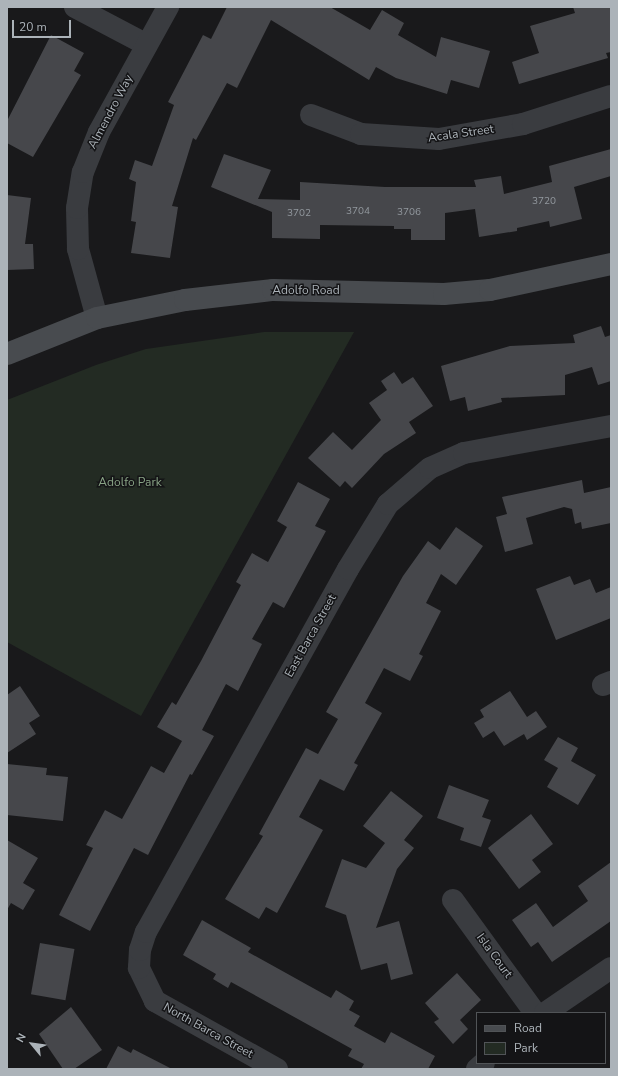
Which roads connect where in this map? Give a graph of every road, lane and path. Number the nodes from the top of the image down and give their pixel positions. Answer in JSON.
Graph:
{"nodes":[{"id":1,"x":75,"y":7,"type":"edge"},
{"id":2,"x":168,"y":7,"type":"edge"},
{"id":3,"x":147,"y":45,"type":"junction"},
{"id":4,"x":611,"y":96,"type":"edge"},
{"id":5,"x":311,"y":115,"type":"dead end"},
{"id":6,"x":611,"y":264,"type":"edge"},
{"id":7,"x":97,"y":318,"type":"junction"},
{"id":8,"x":7,"y":354,"type":"edge"},
{"id":9,"x":611,"y":426,"type":"edge"},
{"id":10,"x":453,"y":900,"type":"dead end"},
{"id":11,"x":611,"y":968,"type":"edge"},
{"id":12,"x":145,"y":986,"type":"joint"},
{"id":13,"x":534,"y":1012,"type":"edge"},
{"id":14,"x":546,"y":1012,"type":"edge"},
{"id":15,"x":277,"y":1069,"type":"edge"}],
"edges":[{"from":1,"to":3,"type":"street"},
{"from":2,"to":3,"type":"street","name":"Almendro Way"},
{"from":3,"to":7,"type":"street","name":"Almendro Way"},
{"from":4,"to":5,"type":"street","name":"Acala Street"},
{"from":6,"to":7,"type":"main road","name":"Adolfo Road"},
{"from":7,"to":8,"type":"main road","name":"Adolfo Road"},
{"from":9,"to":12,"type":"street","name":"East Barca Street"},
{"from":10,"to":13,"type":"street","name":"Isla Court"},
{"from":11,"to":14,"type":"street"},
{"from":12,"to":15,"type":"street","name":"North Barca Street"}]}
